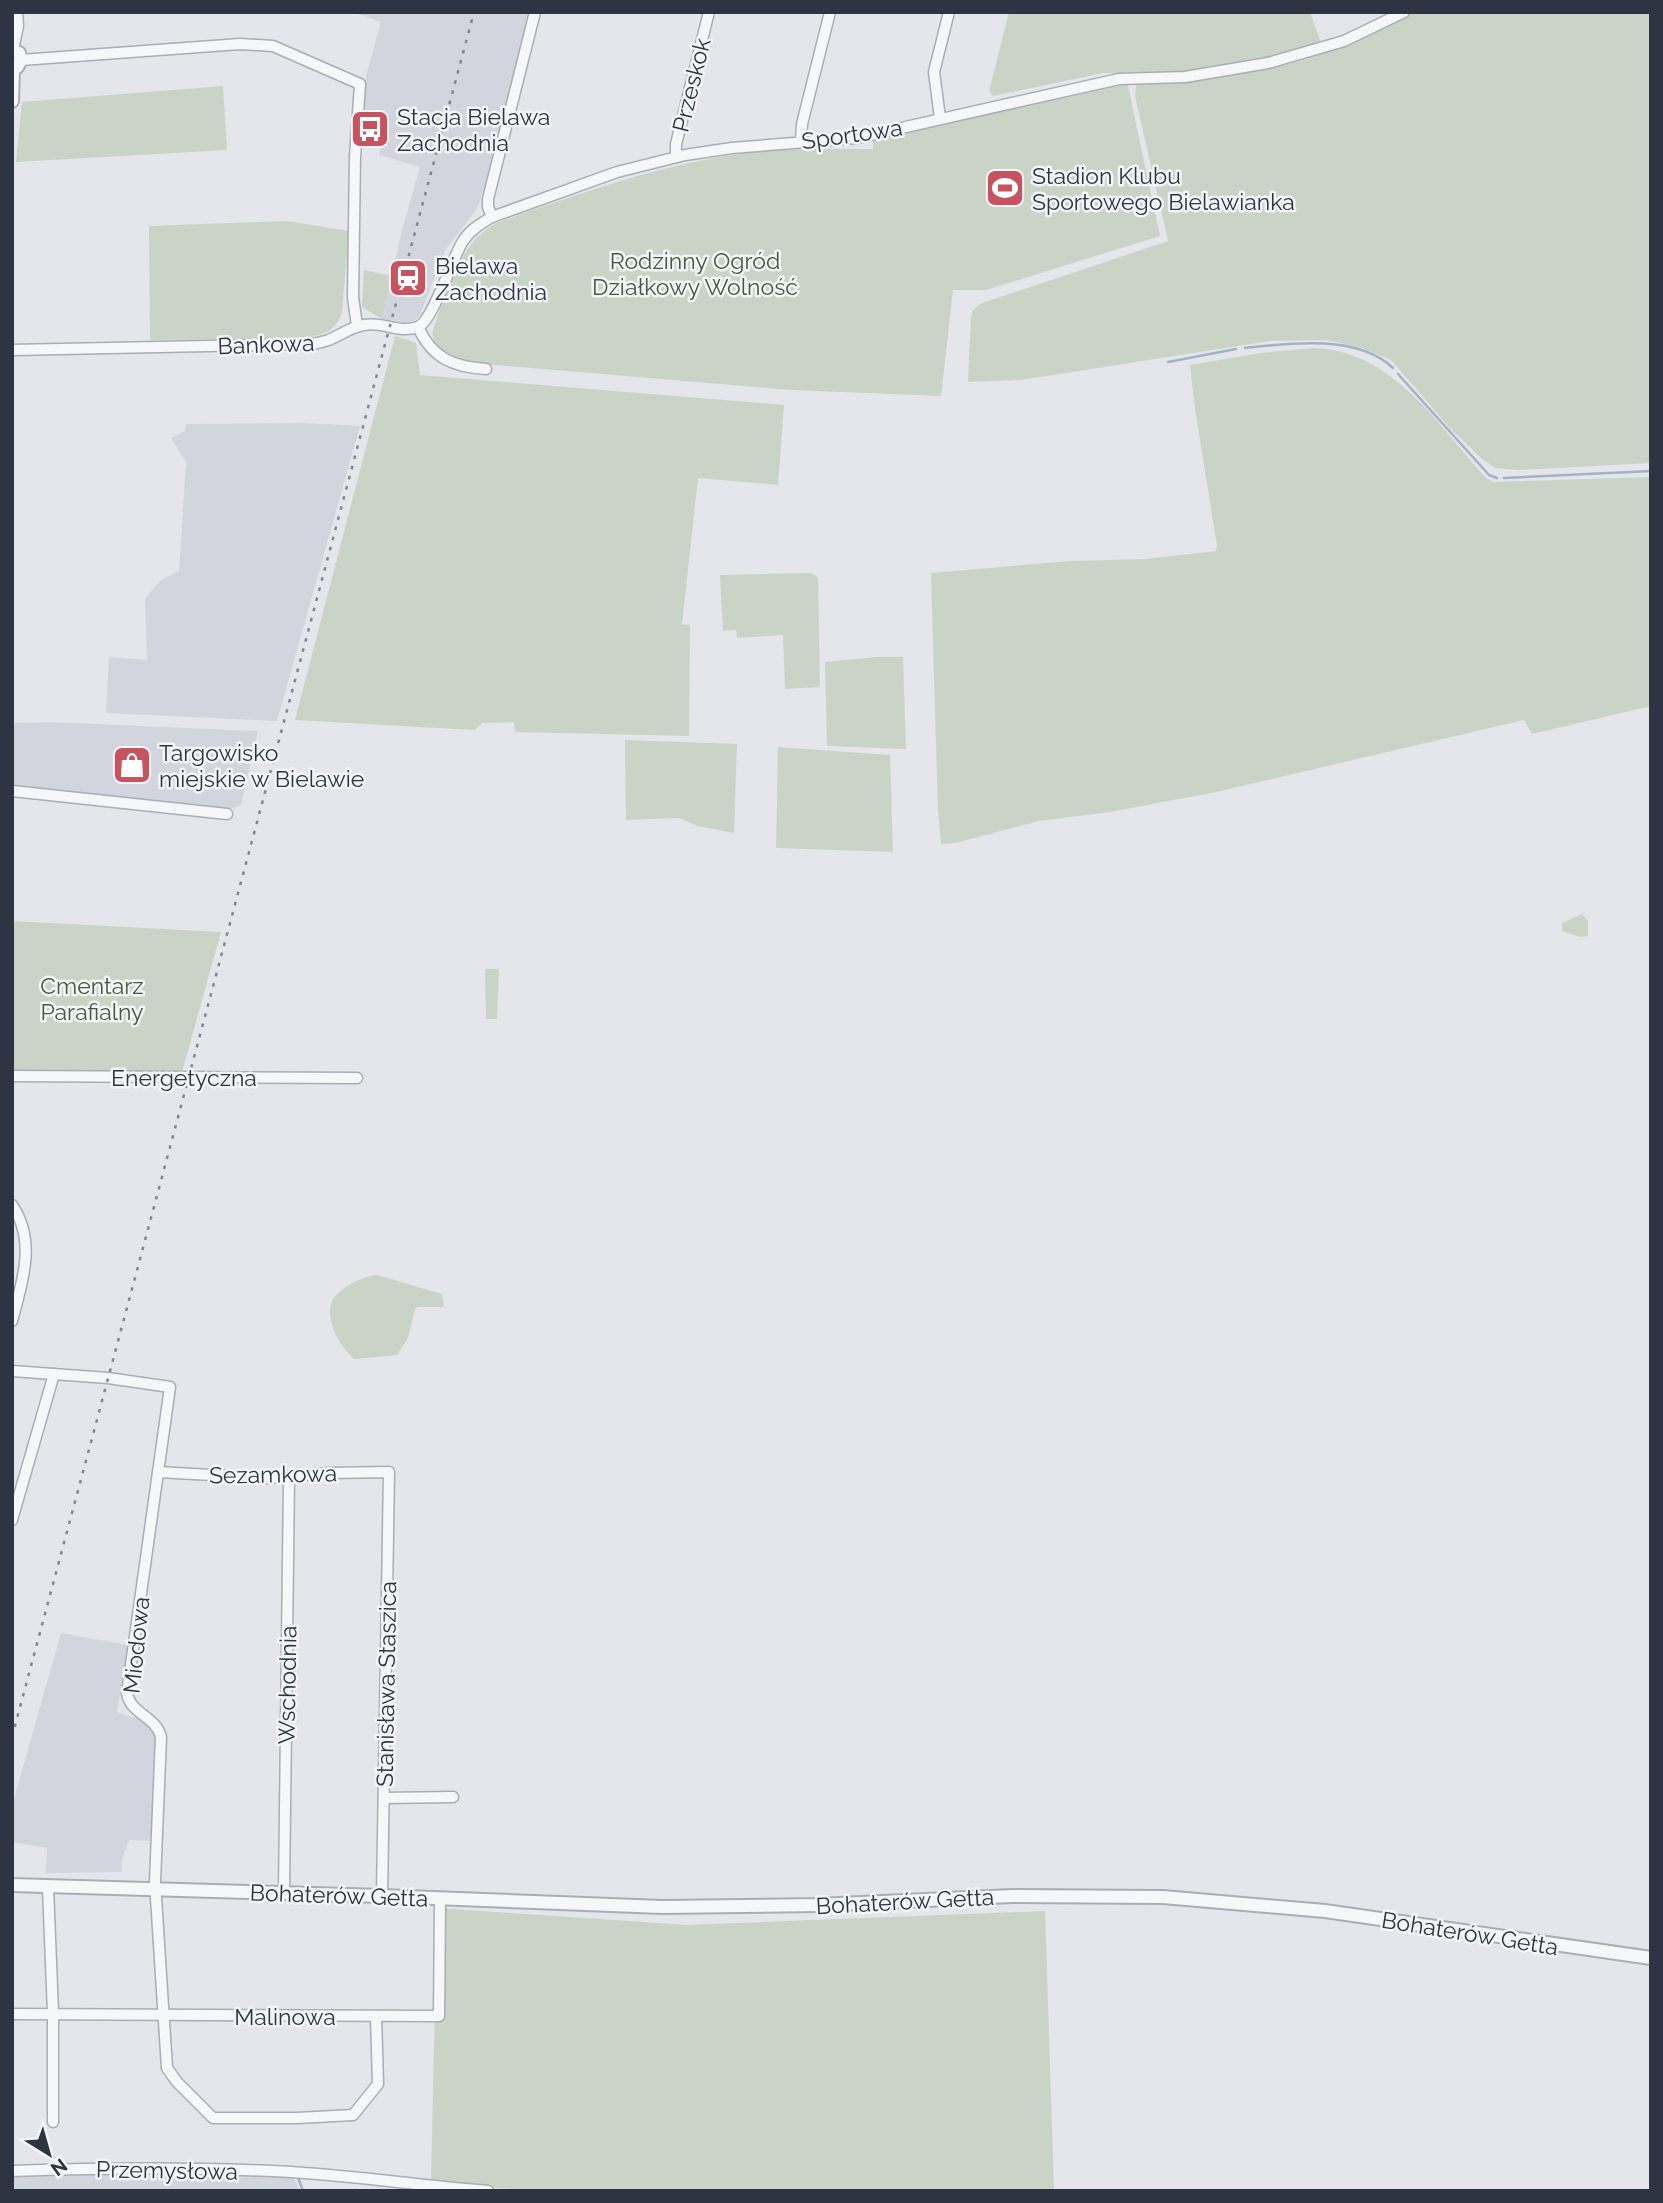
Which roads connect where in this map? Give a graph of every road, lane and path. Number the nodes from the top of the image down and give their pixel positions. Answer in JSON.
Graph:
{"nodes":[{"id":1,"x":17,"y":12,"type":"edge"},
{"id":2,"x":535,"y":12,"type":"edge"},
{"id":3,"x":709,"y":12,"type":"edge"},
{"id":4,"x":830,"y":12,"type":"edge"},
{"id":5,"x":949,"y":12,"type":"edge"},
{"id":6,"x":1404,"y":12,"type":"edge"},
{"id":7,"x":14,"y":59,"type":"edge"},
{"id":8,"x":12,"y":101,"type":"edge"},
{"id":9,"x":940,"y":118,"type":"junction"},
{"id":10,"x":801,"y":142,"type":"junction"},
{"id":11,"x":676,"y":157,"type":"junction"},
{"id":12,"x":492,"y":217,"type":"junction"},
{"id":13,"x":357,"y":326,"type":"junction"},
{"id":14,"x":418,"y":327,"type":"junction"},
{"id":15,"x":12,"y":350,"type":"edge"},
{"id":16,"x":486,"y":369,"type":"dead end"},
{"id":17,"x":12,"y":791,"type":"edge"},
{"id":18,"x":227,"y":814,"type":"dead end"},
{"id":19,"x":12,"y":1076,"type":"edge"},
{"id":20,"x":357,"y":1078,"type":"dead end"},
{"id":21,"x":12,"y":1205,"type":"edge"},
{"id":22,"x":12,"y":1321,"type":"edge"},
{"id":23,"x":12,"y":1371,"type":"edge"},
{"id":24,"x":54,"y":1374,"type":"junction"},
{"id":25,"x":158,"y":1472,"type":"junction"},
{"id":26,"x":388,"y":1472,"type":"joint"},
{"id":27,"x":289,"y":1477,"type":"junction"},
{"id":28,"x":12,"y":1520,"type":"edge"},
{"id":29,"x":453,"y":1797,"type":"dead end"},
{"id":30,"x":384,"y":1798,"type":"junction"},
{"id":31,"x":12,"y":1885,"type":"edge"},
{"id":32,"x":48,"y":1887,"type":"junction"},
{"id":33,"x":156,"y":1891,"type":"junction"},
{"id":34,"x":284,"y":1894,"type":"junction"},
{"id":35,"x":382,"y":1896,"type":"junction"},
{"id":36,"x":440,"y":1898,"type":"junction"},
{"id":37,"x":1651,"y":1958,"type":"edge"},
{"id":38,"x":53,"y":2013,"type":"junction"},
{"id":39,"x":12,"y":2014,"type":"edge"},
{"id":40,"x":162,"y":2016,"type":"junction"},
{"id":41,"x":376,"y":2016,"type":"junction"},
{"id":42,"x":53,"y":2122,"type":"dead end"},
{"id":43,"x":12,"y":2171,"type":"edge"},
{"id":44,"x":488,"y":2191,"type":"edge"}],
"edges":[{"from":1,"to":7,"type":"street"},
{"from":2,"to":12,"type":"street"},
{"from":3,"to":11,"type":"street","name":"Przeskok"},
{"from":4,"to":10,"type":"street"},
{"from":5,"to":9,"type":"street"},
{"from":6,"to":9,"type":"street","name":"Sportowa"},
{"from":7,"to":8,"type":"street"},
{"from":7,"to":13,"type":"street"},
{"from":9,"to":10,"type":"street","name":"Sportowa"},
{"from":10,"to":11,"type":"street","name":"Sportowa"},
{"from":11,"to":12,"type":"street","name":"Sportowa"},
{"from":12,"to":14,"type":"street","name":"Sportowa"},
{"from":13,"to":14,"type":"street"},
{"from":13,"to":15,"type":"street","name":"Bankowa"},
{"from":14,"to":16,"type":"street"},
{"from":17,"to":18,"type":"street"},
{"from":19,"to":20,"type":"street","name":"Energetyczna"},
{"from":21,"to":22,"type":"street"},
{"from":23,"to":24,"type":"street"},
{"from":24,"to":25,"type":"street","name":"Miodowa"},
{"from":24,"to":28,"type":"street"},
{"from":25,"to":27,"type":"street","name":"Sezamkowa"},
{"from":25,"to":33,"type":"street","name":"Miodowa"},
{"from":26,"to":27,"type":"street","name":"Sezamkowa"},
{"from":26,"to":30,"type":"street","name":"Stanisława Staszica"},
{"from":27,"to":34,"type":"street","name":"Wschodnia"},
{"from":29,"to":30,"type":"street"},
{"from":30,"to":35,"type":"street","name":"Stanisława Staszica"},
{"from":31,"to":32,"type":"street","name":"Bohaterów Getta"},
{"from":32,"to":33,"type":"street","name":"Bohaterów Getta"},
{"from":32,"to":38,"type":"street"},
{"from":33,"to":34,"type":"street","name":"Bohaterów Getta"},
{"from":33,"to":40,"type":"street"},
{"from":34,"to":35,"type":"street","name":"Bohaterów Getta"},
{"from":35,"to":36,"type":"street","name":"Bohaterów Getta"},
{"from":36,"to":37,"type":"street","name":"Bohaterów Getta"},
{"from":36,"to":41,"type":"street","name":"Malinowa"},
{"from":38,"to":39,"type":"street","name":"Malinowa"},
{"from":38,"to":40,"type":"street","name":"Malinowa"},
{"from":38,"to":42,"type":"street"},
{"from":40,"to":41,"type":"street","name":"Malinowa"},
{"from":40,"to":41,"type":"street"},
{"from":43,"to":44,"type":"street","name":"Przemysłowa"}]}
